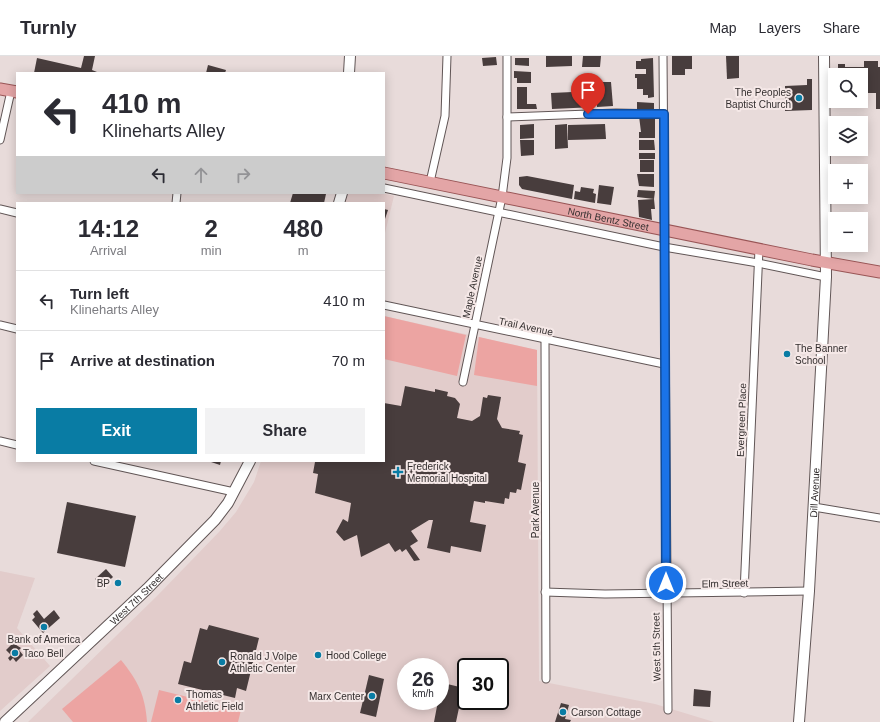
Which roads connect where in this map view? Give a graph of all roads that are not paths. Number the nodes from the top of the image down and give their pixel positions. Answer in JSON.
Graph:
{"nodes":[{"id":1,"x":350,"y":56,"type":"edge"},
{"id":2,"x":447,"y":56,"type":"edge"},
{"id":3,"x":507,"y":56,"type":"edge"},
{"id":4,"x":663,"y":56,"type":"edge"},
{"id":5,"x":824,"y":56,"type":"edge"},
{"id":6,"x":349,"y":72,"type":"edge"},
{"id":7,"x":9,"y":91,"type":"edge"},
{"id":8,"x":664,"y":114,"type":"junction"},
{"id":9,"x":507,"y":117,"type":"junction"},
{"id":10,"x":0,"y":140,"type":"edge"},
{"id":11,"x":385,"y":173,"type":"edge"},
{"id":12,"x":430,"y":182,"type":"junction"},
{"id":13,"x":385,"y":188,"type":"edge"},
{"id":14,"x":502,"y":197,"type":"junction"},
{"id":15,"x":0,"y":209,"type":"edge"},
{"id":16,"x":499,"y":212,"type":"junction"},
{"id":17,"x":16,"y":213,"type":"edge"},
{"id":18,"x":664,"y":230,"type":"junction"},
{"id":19,"x":664,"y":247,"type":"junction"},
{"id":20,"x":758,"y":249,"type":"junction"},
{"id":21,"x":827,"y":262,"type":"junction"},
{"id":22,"x":758,"y":263,"type":"junction"},
{"id":23,"x":880,"y":272,"type":"edge"},
{"id":24,"x":826,"y":277,"type":"junction"},
{"id":25,"x":385,"y":305,"type":"edge"},
{"id":26,"x":0,"y":325,"type":"edge"},
{"id":27,"x":475,"y":325,"type":"junction"},
{"id":28,"x":16,"y":329,"type":"edge"},
{"id":29,"x":545,"y":340,"type":"junction"},
{"id":30,"x":664,"y":364,"type":"junction"},
{"id":31,"x":463,"y":382,"type":"dead end"},
{"id":32,"x":0,"y":441,"type":"edge"},
{"id":33,"x":16,"y":445,"type":"edge"},
{"id":34,"x":104,"y":462,"type":"edge"},
{"id":35,"x":249,"y":462,"type":"edge"},
{"id":36,"x":123,"y":464,"type":"edge"},
{"id":37,"x":234,"y":492,"type":"junction"},
{"id":38,"x":814,"y":507,"type":"junction"},
{"id":39,"x":880,"y":518,"type":"edge"},
{"id":40,"x":809,"y":591,"type":"junction"},
{"id":41,"x":545,"y":592,"type":"junction"},
{"id":42,"x":666,"y":593,"type":"junction"},
{"id":43,"x":744,"y":593,"type":"junction"},
{"id":44,"x":546,"y":679,"type":"dead end"},
{"id":45,"x":668,"y":710,"type":"dead end"},
{"id":46,"x":10,"y":720,"type":"edge"},
{"id":47,"x":800,"y":722,"type":"edge"}],
"edges":[{"from":1,"to":6,"type":"main road"},
{"from":2,"to":12,"type":"street"},
{"from":3,"to":9,"type":"street","name":"Maple Avenue"},
{"from":4,"to":8,"type":"street","name":"West 5th Street"},
{"from":5,"to":21,"type":"main road","name":"Dill Avenue"},
{"from":7,"to":10,"type":"street"},
{"from":8,"to":9,"type":"street"},
{"from":8,"to":18,"type":"street","name":"West 5th Street"},
{"from":9,"to":14,"type":"street","name":"Maple Avenue"},
{"from":11,"to":12,"type":"main road","name":"North Bentz Street"},
{"from":12,"to":14,"type":"main road","name":"North Bentz Street"},
{"from":13,"to":16,"type":"street","name":"North Bentz Street"},
{"from":14,"to":16,"type":"street","name":"Maple Avenue"},
{"from":14,"to":18,"type":"main road","name":"North Bentz Street"},
{"from":15,"to":17,"type":"street"},
{"from":16,"to":19,"type":"street","name":"North Bentz Street"},
{"from":16,"to":27,"type":"street","name":"Maple Avenue"},
{"from":18,"to":19,"type":"street","name":"West 5th Street"},
{"from":18,"to":20,"type":"main road","name":"North Bentz Street"},
{"from":19,"to":22,"type":"street","name":"North Bentz Street"},
{"from":19,"to":30,"type":"street","name":"West 5th Street"},
{"from":20,"to":21,"type":"main road","name":"North Bentz Street"},
{"from":20,"to":22,"type":"street","name":"Evergreen Place"},
{"from":21,"to":23,"type":"main road","name":"North Bentz Street"},
{"from":21,"to":24,"type":"main road","name":"Dill Avenue"},
{"from":22,"to":24,"type":"street","name":"North Bentz Street"},
{"from":22,"to":43,"type":"street","name":"Evergreen Place"},
{"from":24,"to":38,"type":"main road","name":"Dill Avenue"},
{"from":25,"to":27,"type":"street","name":"Trail Avenue"},
{"from":26,"to":28,"type":"street"},
{"from":27,"to":29,"type":"street","name":"Trail Avenue"},
{"from":27,"to":31,"type":"street","name":"Maple Avenue"},
{"from":29,"to":30,"type":"street","name":"Trail Avenue"},
{"from":29,"to":41,"type":"street","name":"Park Avenue"},
{"from":30,"to":42,"type":"street","name":"West 5th Street"},
{"from":32,"to":33,"type":"street"},
{"from":34,"to":36,"type":"street"},
{"from":35,"to":37,"type":"main road","name":"West 7th Street"},
{"from":36,"to":37,"type":"street"},
{"from":37,"to":46,"type":"main road","name":"West 7th Street"},
{"from":38,"to":39,"type":"street"},
{"from":38,"to":40,"type":"main road","name":"Dill Avenue"},
{"from":40,"to":43,"type":"street","name":"Elm Street"},
{"from":40,"to":47,"type":"main road","name":"Dill Avenue"},
{"from":41,"to":42,"type":"street","name":"Elm Street"},
{"from":41,"to":44,"type":"street","name":"Park Avenue"},
{"from":42,"to":43,"type":"street","name":"Elm Street"},
{"from":42,"to":45,"type":"street","name":"West 5th Street"}]}
